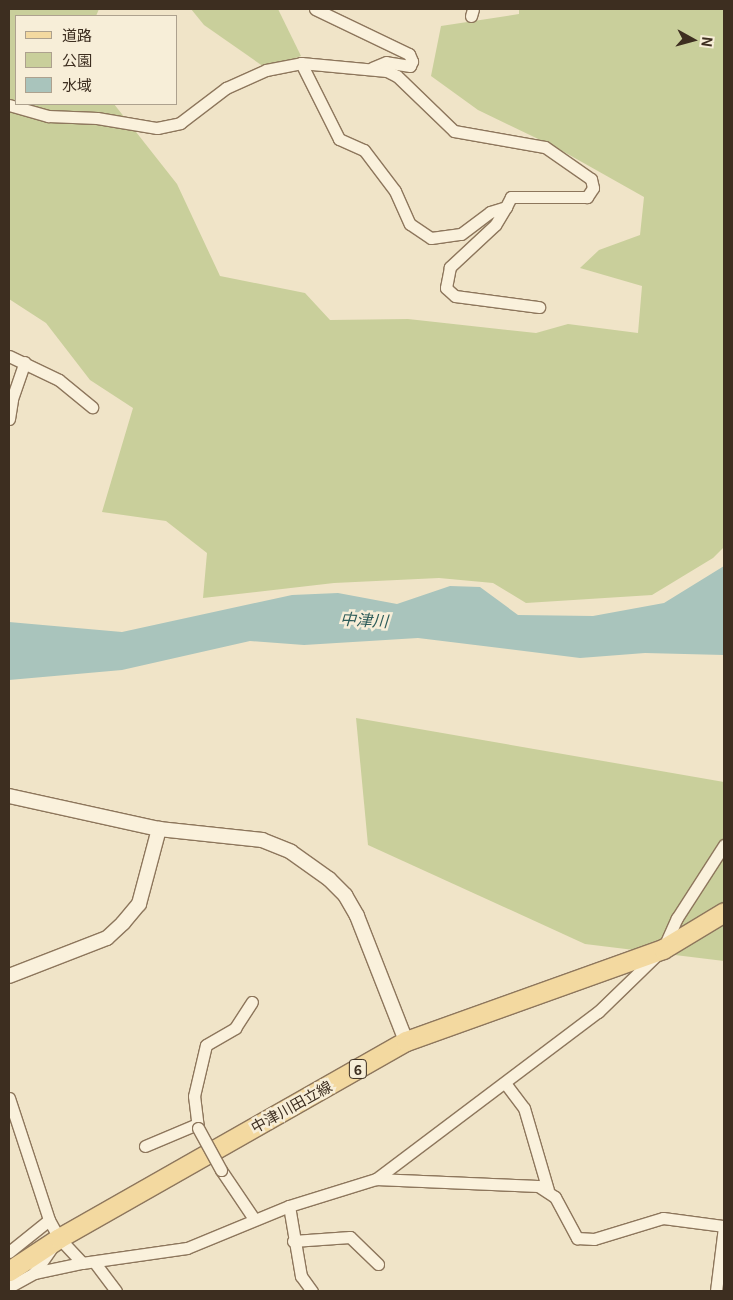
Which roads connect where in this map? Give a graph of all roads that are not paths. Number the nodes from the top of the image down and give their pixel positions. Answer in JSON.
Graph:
{"nodes":[{"id":1,"x":315,"y":9,"type":"edge"},
{"id":2,"x":301,"y":64,"type":"junction"},
{"id":3,"x":369,"y":69,"type":"junction"},
{"id":4,"x":9,"y":106,"type":"edge"},
{"id":5,"x":506,"y":206,"type":"junction"},
{"id":6,"x":539,"y":307,"type":"dead end"},
{"id":7,"x":9,"y":356,"type":"edge"},
{"id":8,"x":25,"y":362,"type":"junction"},
{"id":9,"x":92,"y":406,"type":"dead end"},
{"id":10,"x":9,"y":419,"type":"edge"},
{"id":11,"x":9,"y":796,"type":"edge"},
{"id":12,"x":159,"y":829,"type":"junction"},
{"id":13,"x":724,"y":845,"type":"edge"},
{"id":14,"x":724,"y":912,"type":"edge"},
{"id":15,"x":663,"y":949,"type":"junction"},
{"id":16,"x":9,"y":976,"type":"edge"},
{"id":17,"x":252,"y":1002,"type":"dead end"},
{"id":18,"x":406,"y":1041,"type":"junction"},
{"id":19,"x":505,"y":1084,"type":"junction"},
{"id":20,"x":9,"y":1098,"type":"edge"},
{"id":21,"x":197,"y":1126,"type":"junction"},
{"id":22,"x":145,"y":1146,"type":"dead end"},
{"id":23,"x":376,"y":1179,"type":"junction"},
{"id":24,"x":548,"y":1190,"type":"junction"},
{"id":25,"x":289,"y":1206,"type":"junction"},
{"id":26,"x":254,"y":1219,"type":"junction"},
{"id":27,"x":49,"y":1220,"type":"junction"},
{"id":28,"x":724,"y":1226,"type":"edge"},
{"id":29,"x":59,"y":1238,"type":"junction"},
{"id":30,"x":293,"y":1241,"type":"junction"},
{"id":31,"x":82,"y":1263,"type":"junction"},
{"id":32,"x":95,"y":1263,"type":"junction"},
{"id":33,"x":378,"y":1264,"type":"dead end"},
{"id":34,"x":10,"y":1270,"type":"edge"},
{"id":35,"x":34,"y":1273,"type":"junction"},
{"id":36,"x":116,"y":1291,"type":"edge"},
{"id":37,"x":312,"y":1291,"type":"edge"},
{"id":38,"x":716,"y":1291,"type":"edge"}],
"edges":[{"from":1,"to":3,"type":"street"},
{"from":2,"to":3,"type":"street"},
{"from":2,"to":4,"type":"street"},
{"from":2,"to":5,"type":"street"},
{"from":3,"to":5,"type":"street"},
{"from":5,"to":6,"type":"street"},
{"from":7,"to":8,"type":"street"},
{"from":8,"to":9,"type":"street"},
{"from":8,"to":10,"type":"street"},
{"from":11,"to":12,"type":"street"},
{"from":12,"to":16,"type":"street"},
{"from":12,"to":18,"type":"street"},
{"from":13,"to":15,"type":"street"},
{"from":14,"to":15,"type":"main road","name":"中津川田立線","number":"6"},
{"from":15,"to":18,"type":"main road","name":"中津川田立線","number":"6"},
{"from":15,"to":19,"type":"street"},
{"from":17,"to":21,"type":"street"},
{"from":18,"to":29,"type":"main road","name":"中津川田立線","number":"6"},
{"from":19,"to":23,"type":"street"},
{"from":19,"to":24,"type":"street"},
{"from":20,"to":27,"type":"street"},
{"from":21,"to":22,"type":"street"},
{"from":21,"to":26,"type":"street","bridge":true},
{"from":23,"to":24,"type":"street"},
{"from":23,"to":25,"type":"street"},
{"from":24,"to":28,"type":"street"},
{"from":25,"to":26,"type":"street"},
{"from":25,"to":30,"type":"street"},
{"from":26,"to":32,"type":"street"},
{"from":27,"to":29,"type":"street"},
{"from":27,"to":34,"type":"street"},
{"from":28,"to":38,"type":"street"},
{"from":29,"to":31,"type":"street"},
{"from":29,"to":34,"type":"main road","name":"中津川田立線","number":"6"},
{"from":29,"to":35,"type":"street"},
{"from":30,"to":33,"type":"street"},
{"from":30,"to":37,"type":"street"},
{"from":31,"to":32,"type":"street"},
{"from":31,"to":35,"type":"street"},
{"from":32,"to":36,"type":"street"},
{"from":34,"to":35,"type":"street"}]}
